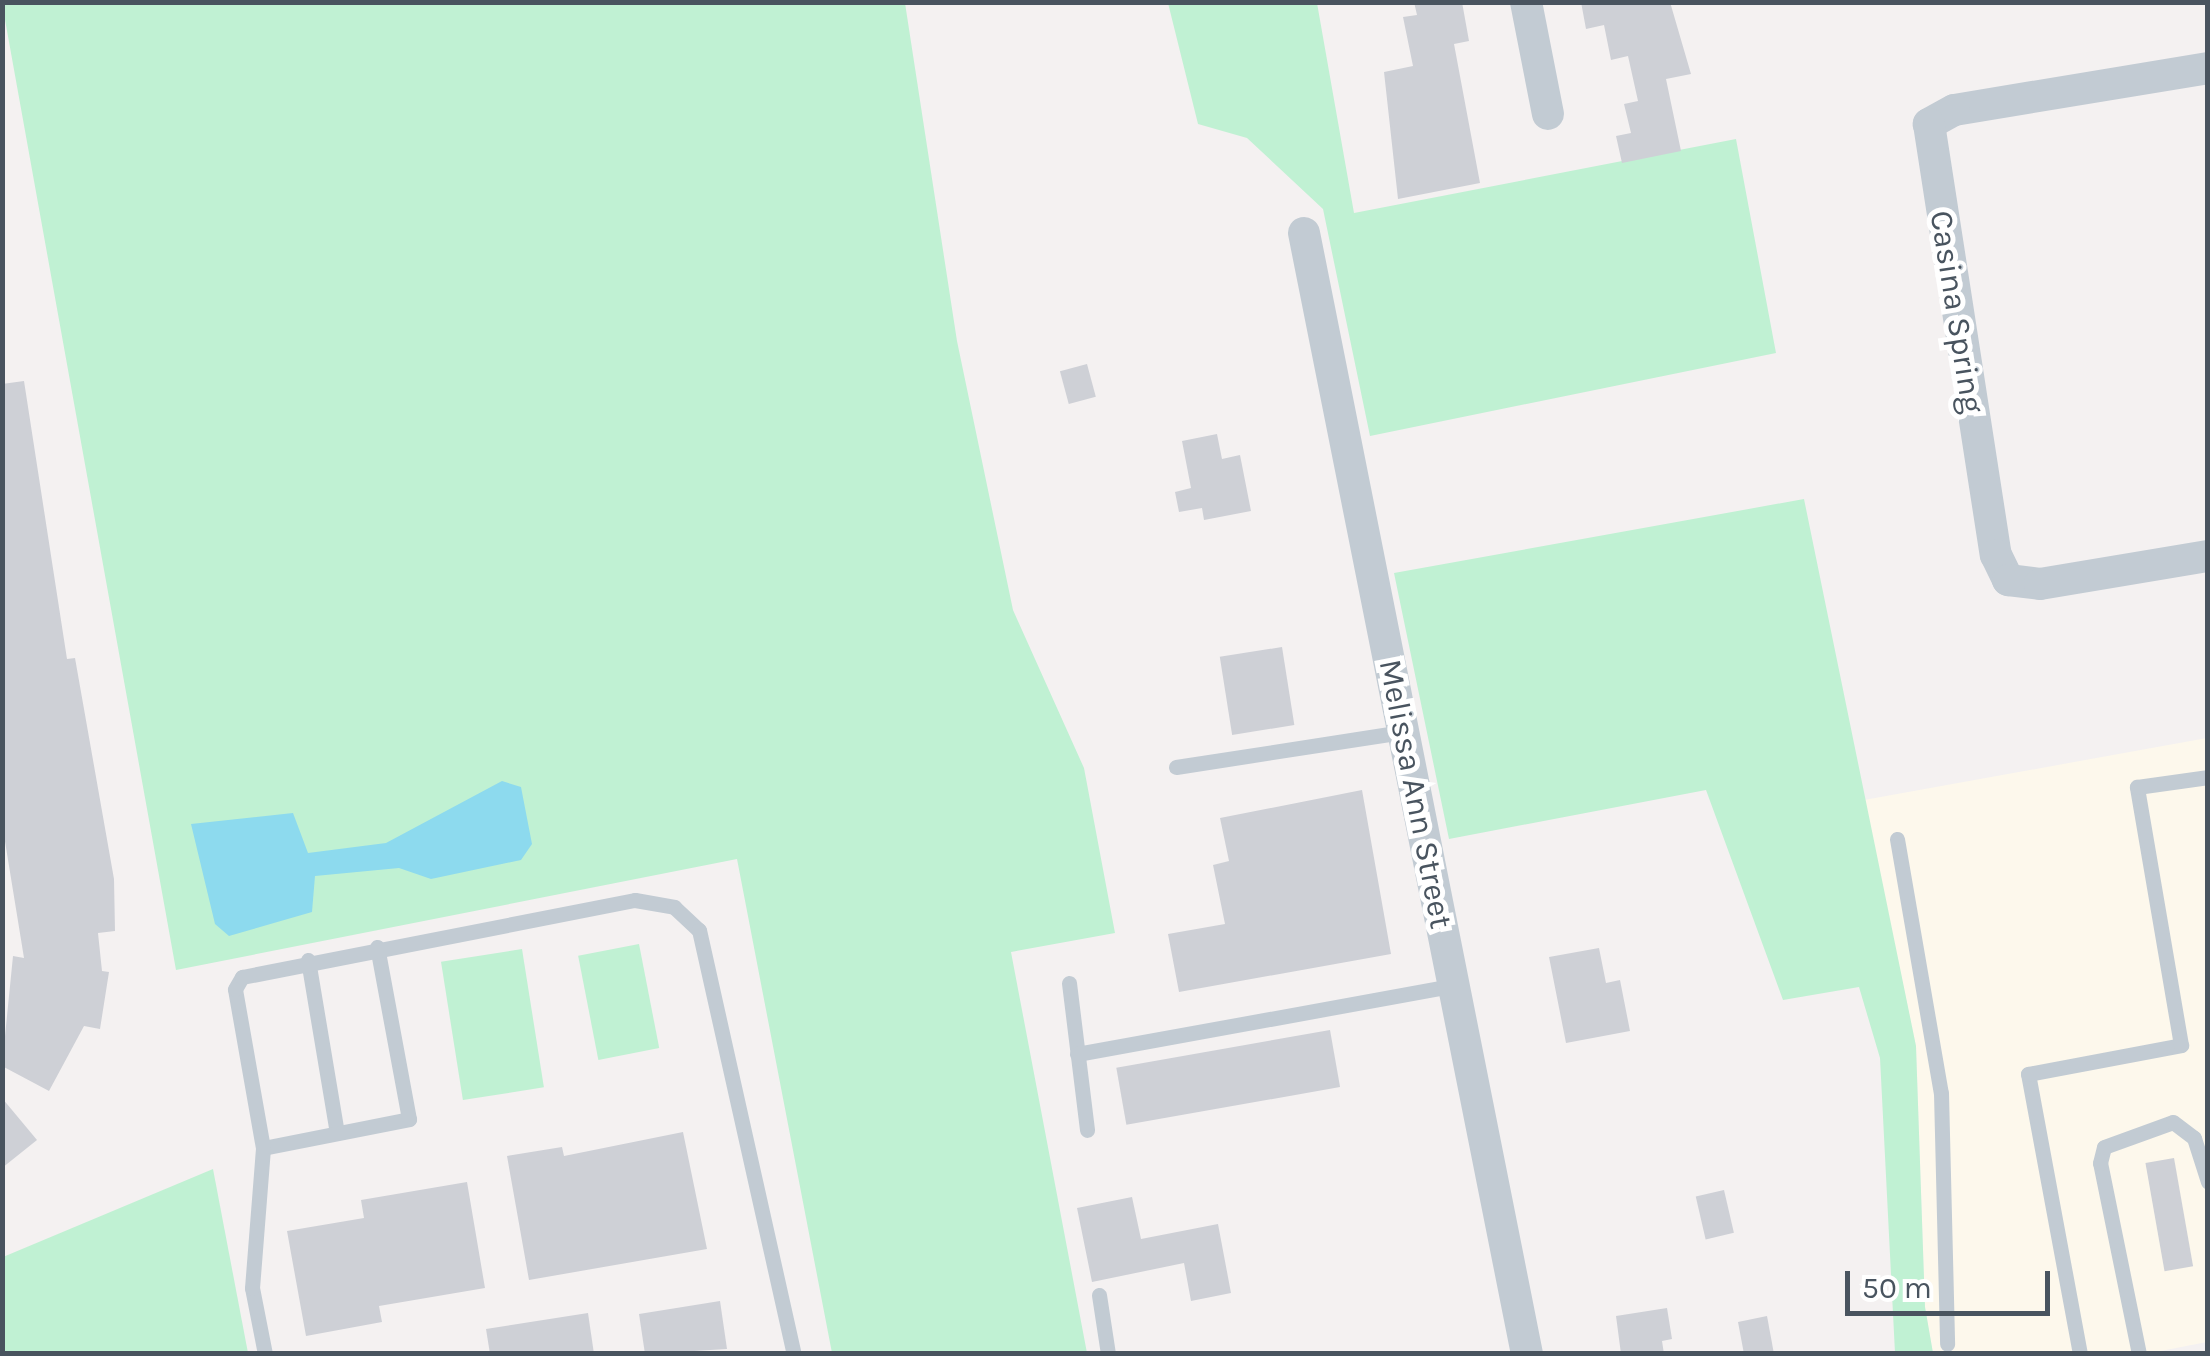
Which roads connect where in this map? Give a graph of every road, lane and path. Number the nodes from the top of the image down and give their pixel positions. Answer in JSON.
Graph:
{"nodes":[{"id":1,"x":1526,"y":2,"type":"edge"},
{"id":2,"x":2208,"y":68,"type":"edge"},
{"id":3,"x":1548,"y":114,"type":"dead end"},
{"id":4,"x":1304,"y":233,"type":"dead end"},
{"id":5,"x":2208,"y":556,"type":"edge"},
{"id":6,"x":1402,"y":732,"type":"junction"},
{"id":7,"x":1176,"y":767,"type":"dead end"},
{"id":8,"x":2208,"y":777,"type":"edge"},
{"id":9,"x":1897,"y":838,"type":"dead end"},
{"id":10,"x":377,"y":947,"type":"junction"},
{"id":11,"x":308,"y":960,"type":"junction"},
{"id":12,"x":1069,"y":984,"type":"dead end"},
{"id":13,"x":1453,"y":986,"type":"junction"},
{"id":14,"x":1078,"y":1054,"type":"junction"},
{"id":15,"x":1087,"y":1130,"type":"dead end"},
{"id":16,"x":337,"y":1133,"type":"junction"},
{"id":17,"x":262,"y":1148,"type":"junction"},
{"id":18,"x":2208,"y":1182,"type":"edge"},
{"id":19,"x":1099,"y":1295,"type":"dead end"},
{"id":20,"x":1947,"y":1344,"type":"dead end"},
{"id":21,"x":266,"y":1354,"type":"edge"},
{"id":22,"x":794,"y":1354,"type":"edge"},
{"id":23,"x":1108,"y":1354,"type":"edge"},
{"id":24,"x":1526,"y":1354,"type":"edge"},
{"id":25,"x":2080,"y":1354,"type":"edge"},
{"id":26,"x":2139,"y":1354,"type":"edge"}],
"edges":[{"from":1,"to":3,"type":"street"},
{"from":2,"to":5,"type":"street","name":"Casina Spring"},
{"from":4,"to":6,"type":"street","name":"Melissa Ann Street"},
{"from":6,"to":7,"type":"lane"},
{"from":6,"to":13,"type":"street","name":"Melissa Ann Street"},
{"from":8,"to":25,"type":"lane"},
{"from":9,"to":20,"type":"lane"},
{"from":10,"to":11,"type":"lane"},
{"from":10,"to":16,"type":"lane"},
{"from":10,"to":22,"type":"lane"},
{"from":11,"to":16,"type":"lane"},
{"from":11,"to":17,"type":"lane"},
{"from":12,"to":14,"type":"lane"},
{"from":13,"to":14,"type":"lane"},
{"from":13,"to":24,"type":"street","name":"Melissa Ann Street"},
{"from":14,"to":15,"type":"lane"},
{"from":16,"to":17,"type":"lane"},
{"from":17,"to":21,"type":"lane"},
{"from":18,"to":26,"type":"lane"},
{"from":19,"to":23,"type":"lane"}]}
